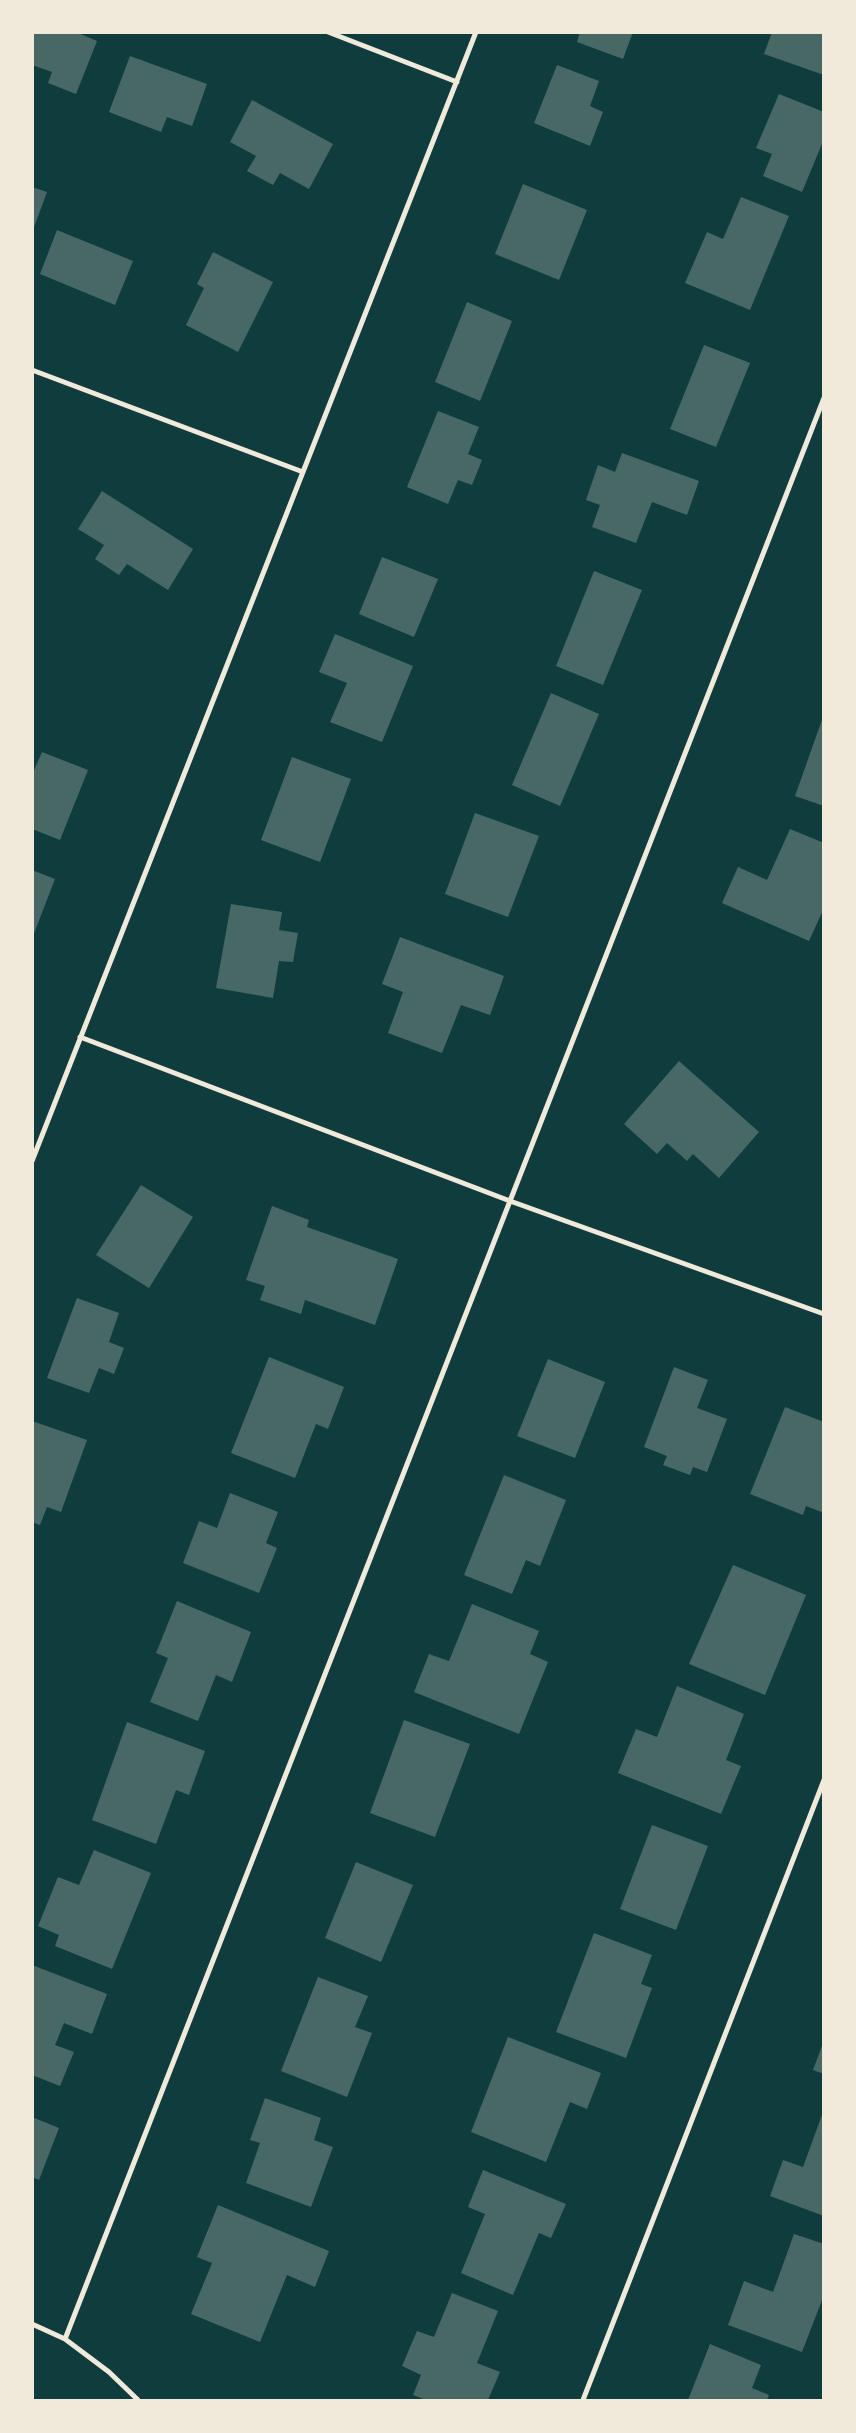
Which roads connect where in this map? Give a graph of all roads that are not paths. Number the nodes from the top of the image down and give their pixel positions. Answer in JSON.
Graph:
{"nodes":[{"id":1,"x":328,"y":32,"type":"edge"},
{"id":2,"x":476,"y":32,"type":"edge"},
{"id":3,"x":457,"y":82,"type":"junction"},
{"id":4,"x":32,"y":370,"type":"edge"},
{"id":5,"x":824,"y":398,"type":"edge"},
{"id":6,"x":303,"y":472,"type":"junction"},
{"id":7,"x":80,"y":1037,"type":"junction"},
{"id":8,"x":32,"y":1161,"type":"edge"},
{"id":9,"x":510,"y":1201,"type":"junction"},
{"id":10,"x":824,"y":1314,"type":"edge"},
{"id":11,"x":824,"y":1780,"type":"edge"},
{"id":12,"x":32,"y":2324,"type":"edge"},
{"id":13,"x":64,"y":2339,"type":"junction"},
{"id":14,"x":138,"y":2400,"type":"edge"},
{"id":15,"x":583,"y":2400,"type":"edge"}],
"edges":[{"from":1,"to":3,"type":"street"},
{"from":2,"to":3,"type":"street"},
{"from":3,"to":6,"type":"street"},
{"from":4,"to":6,"type":"street"},
{"from":5,"to":9,"type":"street"},
{"from":6,"to":7,"type":"street"},
{"from":7,"to":8,"type":"street"},
{"from":7,"to":9,"type":"street"},
{"from":9,"to":10,"type":"street"},
{"from":9,"to":13,"type":"street"},
{"from":11,"to":15,"type":"street"},
{"from":12,"to":13,"type":"street"},
{"from":13,"to":14,"type":"street"}]}
